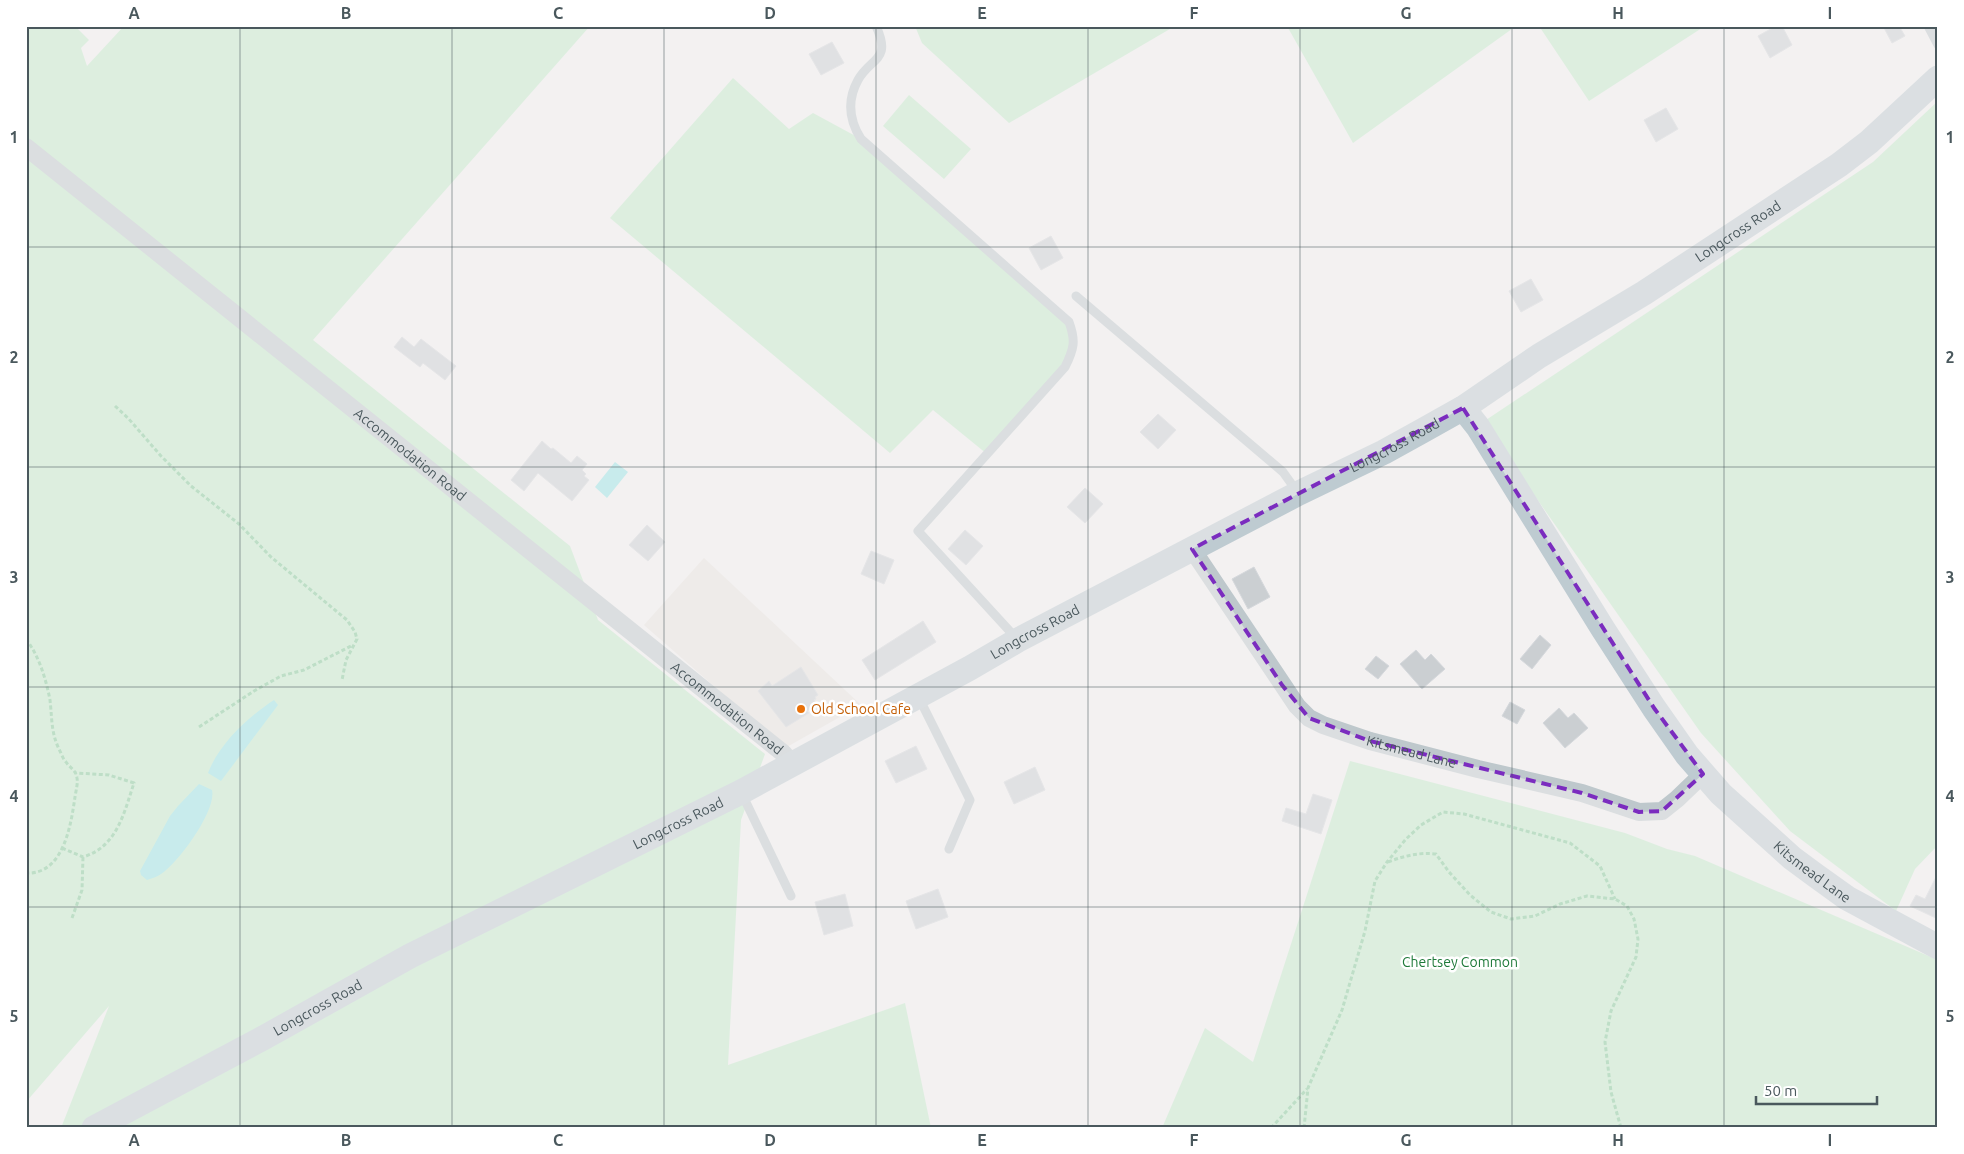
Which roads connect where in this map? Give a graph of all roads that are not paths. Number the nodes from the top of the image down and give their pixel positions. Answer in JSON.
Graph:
{"nodes":[{"id":1,"x":876,"y":26,"type":"edge"},
{"id":2,"x":1928,"y":26,"type":"edge"},
{"id":3,"x":1938,"y":45,"type":"edge"},
{"id":4,"x":1938,"y":78,"type":"edge"},
{"id":5,"x":26,"y":147,"type":"edge"},
{"id":6,"x":1076,"y":296,"type":"dead end"},
{"id":7,"x":1463,"y":408,"type":"junction"},
{"id":8,"x":1298,"y":493,"type":"junction"},
{"id":9,"x":1192,"y":549,"type":"junction"},
{"id":10,"x":1018,"y":640,"type":"junction"},
{"id":11,"x":918,"y":696,"type":"junction"},
{"id":12,"x":792,"y":764,"type":"junction"},
{"id":13,"x":1703,"y":774,"type":"junction"},
{"id":14,"x":741,"y":792,"type":"junction"},
{"id":15,"x":949,"y":849,"type":"dead end"},
{"id":16,"x":791,"y":896,"type":"dead end"},
{"id":17,"x":1938,"y":947,"type":"edge"},
{"id":18,"x":94,"y":1128,"type":"edge"}],
"edges":[{"from":1,"to":10,"type":"lane"},
{"from":2,"to":3,"type":"lane"},
{"from":4,"to":7,"type":"main road","name":"Longcross Road"},
{"from":5,"to":12,"type":"street","name":"Accommodation Road"},
{"from":6,"to":8,"type":"lane"},
{"from":7,"to":8,"type":"main road","name":"Longcross Road"},
{"from":7,"to":13,"type":"main road","name":"Kitsmead Lane"},
{"from":8,"to":9,"type":"main road","name":"Longcross Road"},
{"from":9,"to":10,"type":"main road","name":"Longcross Road"},
{"from":9,"to":13,"type":"street","name":"Kitsmead Lane"},
{"from":10,"to":11,"type":"main road","name":"Longcross Road"},
{"from":11,"to":12,"type":"main road","name":"Longcross Road"},
{"from":11,"to":15,"type":"lane"},
{"from":12,"to":14,"type":"main road","name":"Longcross Road"},
{"from":13,"to":17,"type":"main road","name":"Kitsmead Lane"},
{"from":14,"to":16,"type":"lane"},
{"from":14,"to":18,"type":"main road","name":"Longcross Road"}]}
